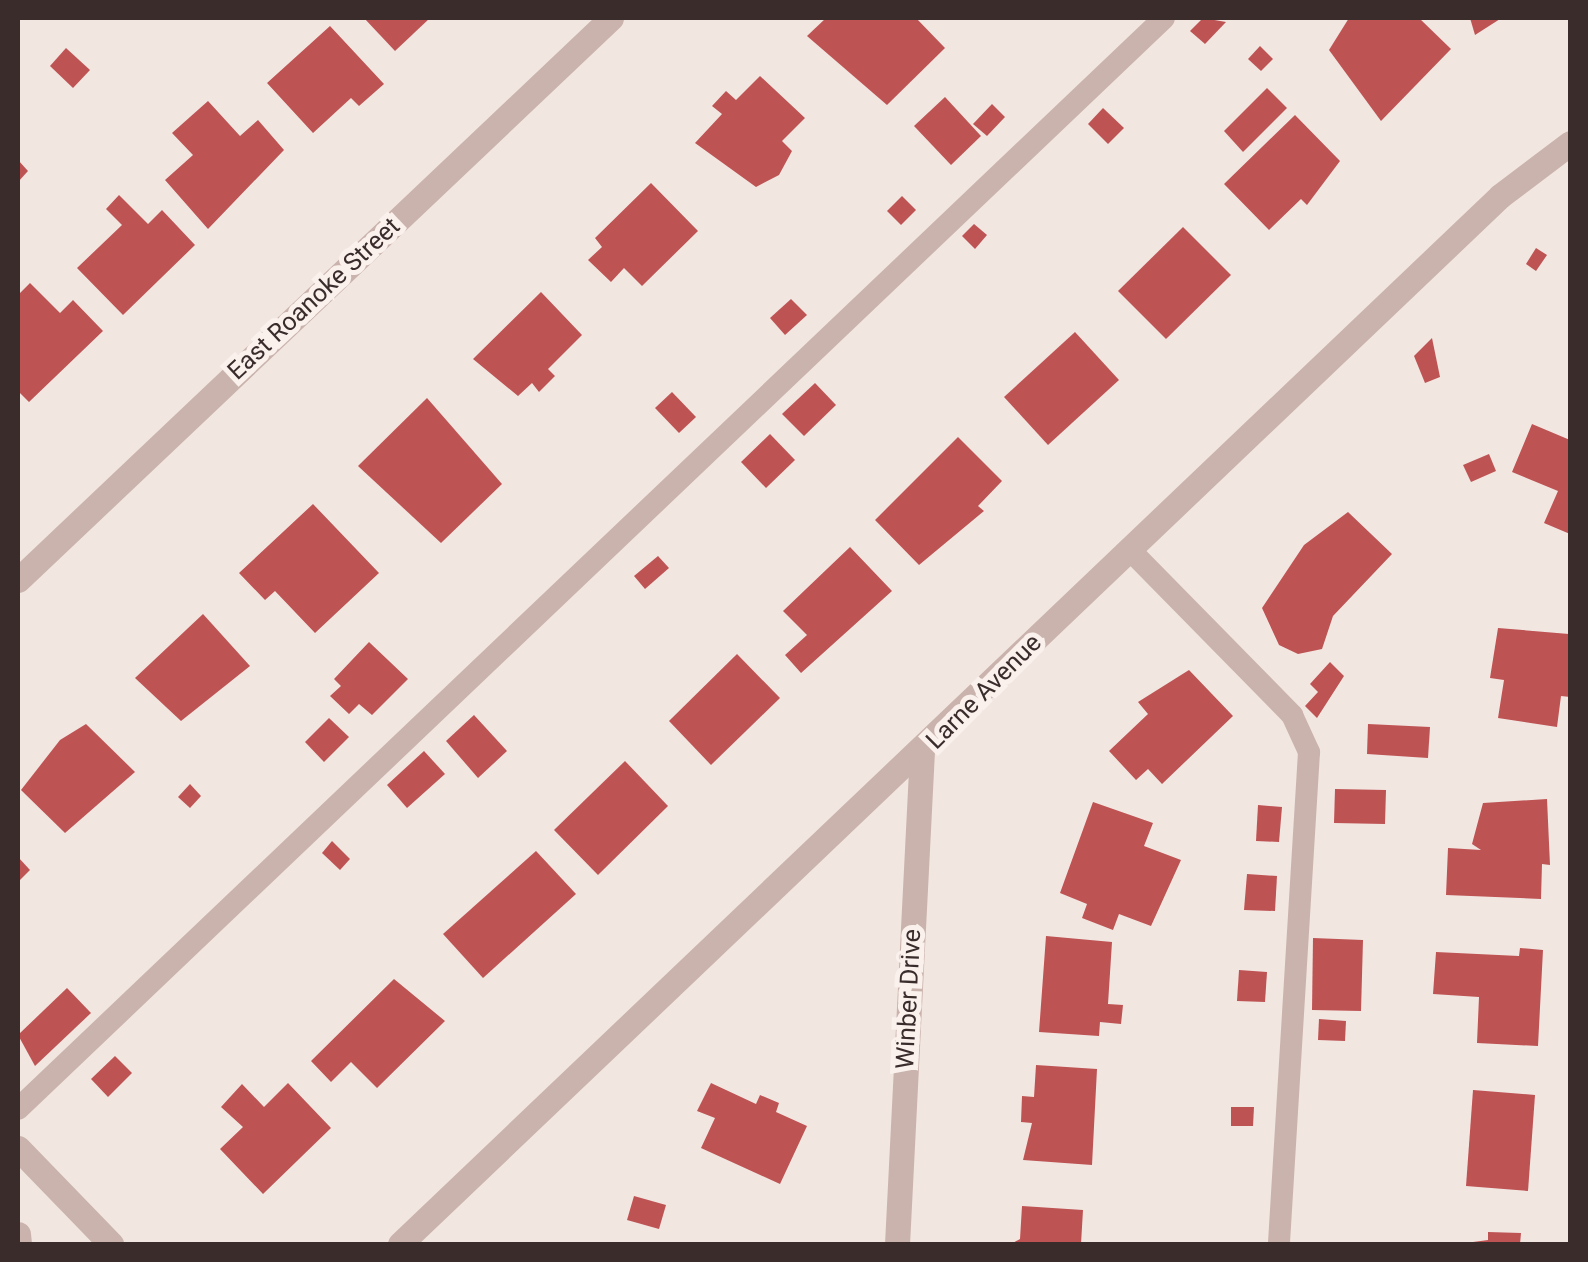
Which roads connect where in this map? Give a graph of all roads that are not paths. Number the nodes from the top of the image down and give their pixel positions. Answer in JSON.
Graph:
{"nodes":[{"id":1,"x":610,"y":18,"type":"edge"},
{"id":2,"x":1164,"y":18,"type":"edge"},
{"id":3,"x":1570,"y":143,"type":"edge"},
{"id":4,"x":1129,"y":549,"type":"junction"},
{"id":5,"x":18,"y":580,"type":"edge"},
{"id":6,"x":922,"y":753,"type":"junction"},
{"id":7,"x":18,"y":1109,"type":"edge"},
{"id":8,"x":18,"y":1148,"type":"edge"},
{"id":9,"x":18,"y":1234,"type":"edge"},
{"id":10,"x":20,"y":1244,"type":"edge"},
{"id":11,"x":110,"y":1244,"type":"edge"},
{"id":12,"x":400,"y":1244,"type":"edge"},
{"id":13,"x":897,"y":1244,"type":"edge"},
{"id":14,"x":1278,"y":1244,"type":"edge"}],
"edges":[{"from":1,"to":5,"type":"street","name":"East Roanoke Street"},
{"from":2,"to":7,"type":"lane"},
{"from":3,"to":4,"type":"street","name":"Larne Avenue"},
{"from":4,"to":6,"type":"street","name":"Larne Avenue"},
{"from":4,"to":14,"type":"lane"},
{"from":6,"to":12,"type":"street","name":"Larne Avenue"},
{"from":6,"to":13,"type":"street","name":"Winber Drive"},
{"from":8,"to":11,"type":"street"},
{"from":9,"to":10,"type":"street"}]}
